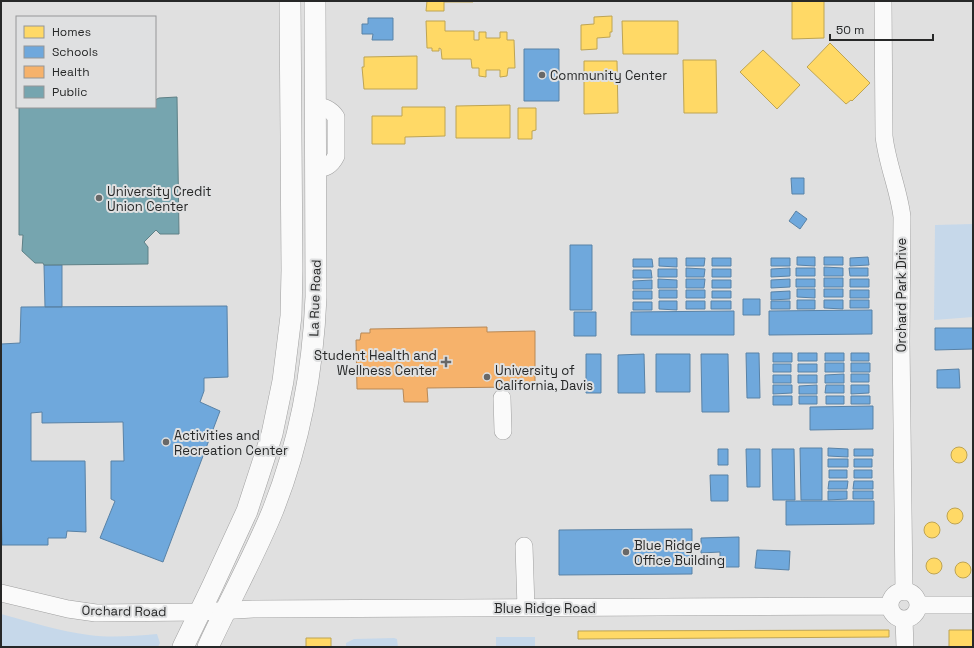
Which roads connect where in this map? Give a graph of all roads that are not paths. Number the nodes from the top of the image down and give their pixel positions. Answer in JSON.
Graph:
{"nodes":[{"id":1,"x":290,"y":1,"type":"edge"},
{"id":2,"x":315,"y":1,"type":"edge"},
{"id":3,"x":883,"y":1,"type":"edge"},
{"id":4,"x":502,"y":398,"type":"dead end"},
{"id":5,"x":503,"y":431,"type":"dead end"},
{"id":6,"x":524,"y":546,"type":"dead end"},
{"id":7,"x":904,"y":592,"type":"junction"},
{"id":8,"x":1,"y":593,"type":"edge"},
{"id":9,"x":918,"y":605,"type":"junction"},
{"id":10,"x":973,"y":605,"type":"edge"},
{"id":11,"x":890,"y":606,"type":"junction"},
{"id":12,"x":526,"y":608,"type":"junction"},
{"id":13,"x":200,"y":612,"type":"junction"},
{"id":14,"x":224,"y":612,"type":"junction"},
{"id":15,"x":904,"y":619,"type":"junction"},
{"id":16,"x":183,"y":647,"type":"edge"},
{"id":17,"x":208,"y":647,"type":"edge"},
{"id":18,"x":905,"y":647,"type":"edge"}],
"edges":[{"from":1,"to":13,"type":"main road","name":"La Rue Road"},
{"from":2,"to":14,"type":"main road","name":"La Rue Road"},
{"from":3,"to":7,"type":"street","name":"Orchard Park Drive"},
{"from":4,"to":5,"type":"street"},
{"from":6,"to":12,"type":"street"},
{"from":7,"to":9,"type":"street"},
{"from":7,"to":11,"type":"street"},
{"from":8,"to":13,"type":"street","name":"Orchard Road"},
{"from":9,"to":10,"type":"street"},
{"from":9,"to":15,"type":"street"},
{"from":11,"to":12,"type":"street","name":"Blue Ridge Road"},
{"from":11,"to":15,"type":"street"},
{"from":12,"to":14,"type":"street","name":"Blue Ridge Road"},
{"from":13,"to":14,"type":"street","name":"Blue Ridge Road"},
{"from":13,"to":16,"type":"main road","name":"La Rue Road"},
{"from":14,"to":17,"type":"main road","name":"La Rue Road"},
{"from":15,"to":18,"type":"street"}]}
